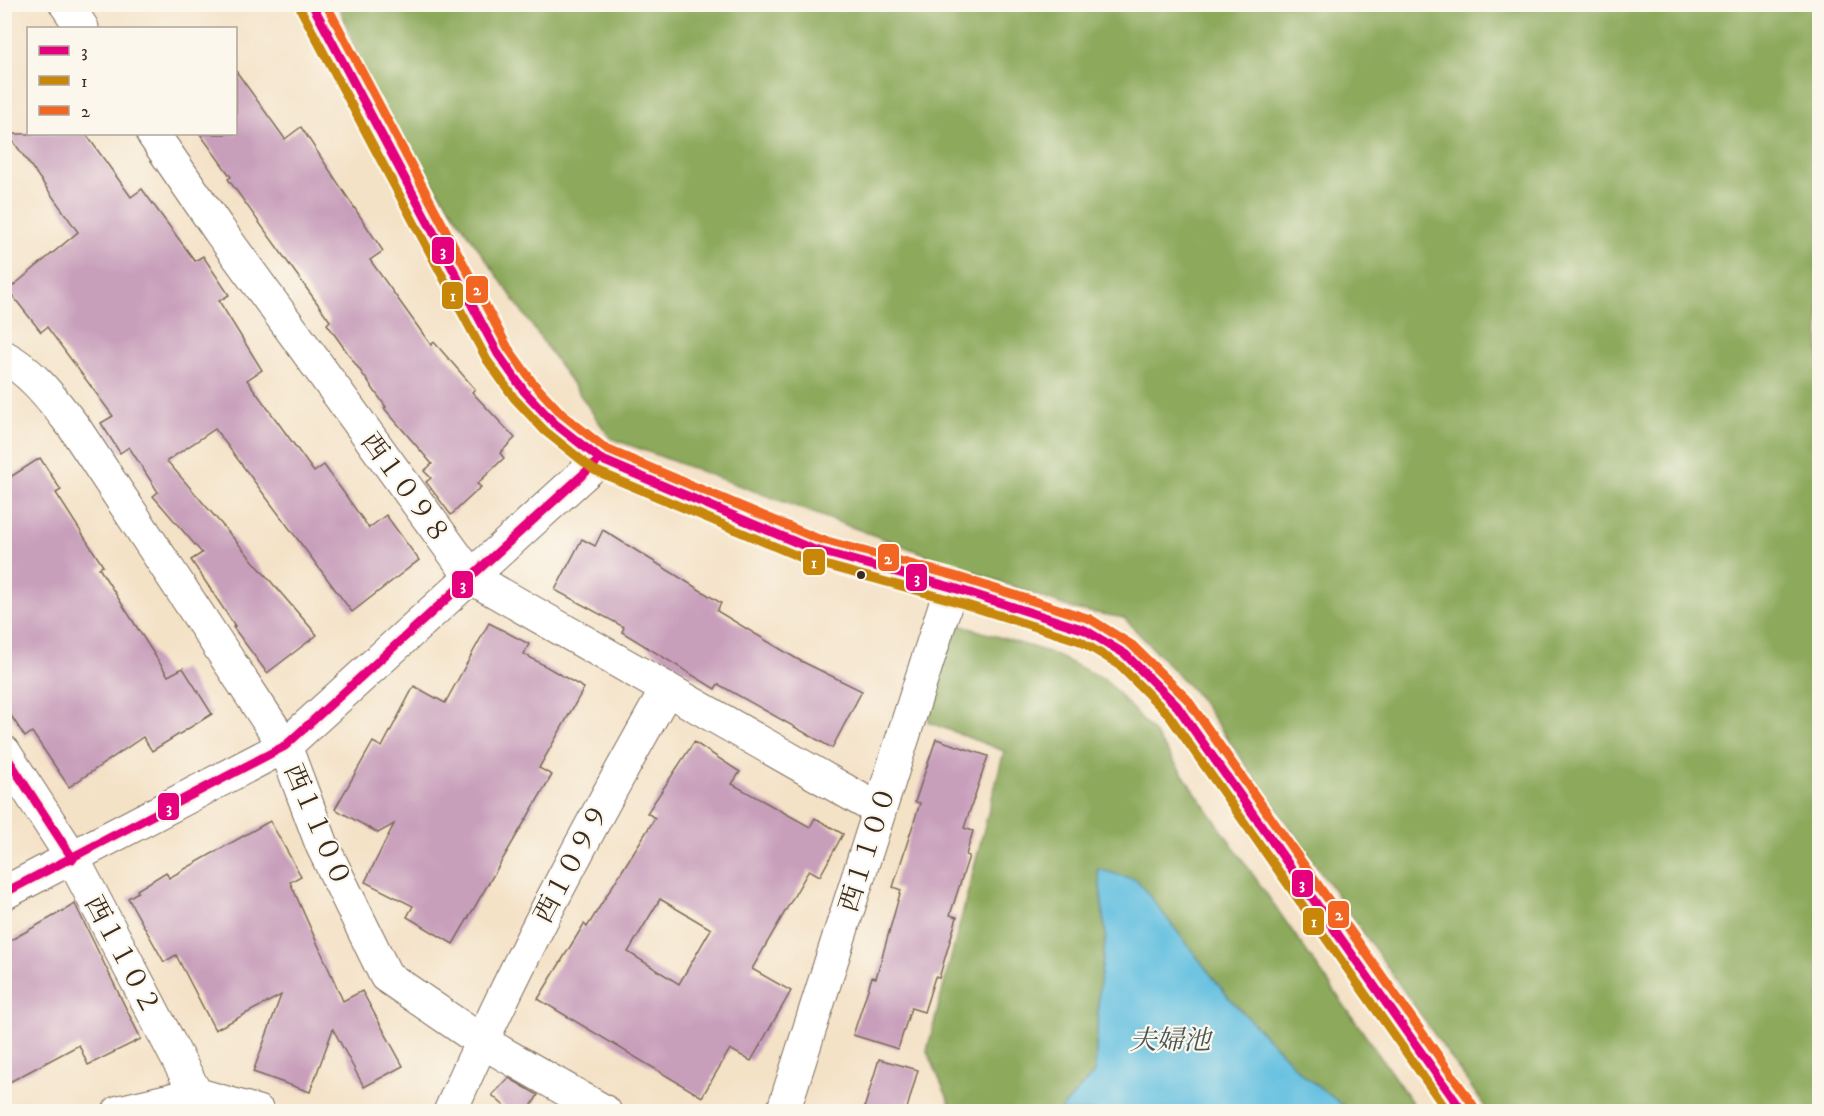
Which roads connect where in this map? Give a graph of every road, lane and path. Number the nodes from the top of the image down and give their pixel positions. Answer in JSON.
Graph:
{"nodes":[{"id":1,"x":66,"y":4,"type":"edge"},
{"id":2,"x":312,"y":4,"type":"edge"},
{"id":3,"x":81,"y":27,"type":"edge"},
{"id":4,"x":154,"y":135,"type":"edge"},
{"id":5,"x":4,"y":357,"type":"edge"},
{"id":6,"x":600,"y":459,"type":"junction"},
{"id":7,"x":472,"y":579,"type":"junction"},
{"id":8,"x":951,"y":587,"type":"junction"},
{"id":9,"x":667,"y":689,"type":"junction"},
{"id":10,"x":285,"y":746,"type":"junction"},
{"id":11,"x":4,"y":752,"type":"edge"},
{"id":12,"x":879,"y":810,"type":"junction"},
{"id":13,"x":72,"y":859,"type":"junction"},
{"id":14,"x":4,"y":893,"type":"edge"},
{"id":15,"x":481,"y":1041,"type":"junction"},
{"id":16,"x":196,"y":1094,"type":"junction"},
{"id":17,"x":119,"y":1112,"type":"edge"},
{"id":18,"x":258,"y":1112,"type":"edge"},
{"id":19,"x":450,"y":1112,"type":"edge"},
{"id":20,"x":605,"y":1112,"type":"edge"},
{"id":21,"x":783,"y":1112,"type":"edge"},
{"id":22,"x":1463,"y":1112,"type":"edge"}],
"edges":[{"from":1,"to":3,"type":"street"},
{"from":2,"to":6,"type":"street"},
{"from":4,"to":7,"type":"street","name":"西１０９８"},
{"from":5,"to":10,"type":"street","name":"西１１００"},
{"from":6,"to":7,"type":"street"},
{"from":6,"to":8,"type":"street"},
{"from":7,"to":9,"type":"street","name":"西１０９８"},
{"from":7,"to":10,"type":"street"},
{"from":8,"to":12,"type":"street","name":"西１１００"},
{"from":8,"to":22,"type":"street"},
{"from":9,"to":12,"type":"street","name":"西１０９８"},
{"from":9,"to":15,"type":"street","name":"西１０９９"},
{"from":10,"to":13,"type":"street"},
{"from":10,"to":15,"type":"street","name":"西１１００"},
{"from":11,"to":13,"type":"street","name":"西１１０２"},
{"from":12,"to":21,"type":"street","name":"西１１００"},
{"from":13,"to":14,"type":"street"},
{"from":13,"to":16,"type":"street","name":"西１１０２"},
{"from":15,"to":19,"type":"street","name":"西１０９９"},
{"from":15,"to":20,"type":"street","name":"西１１００"},
{"from":16,"to":17,"type":"street"},
{"from":16,"to":18,"type":"street"}]}
